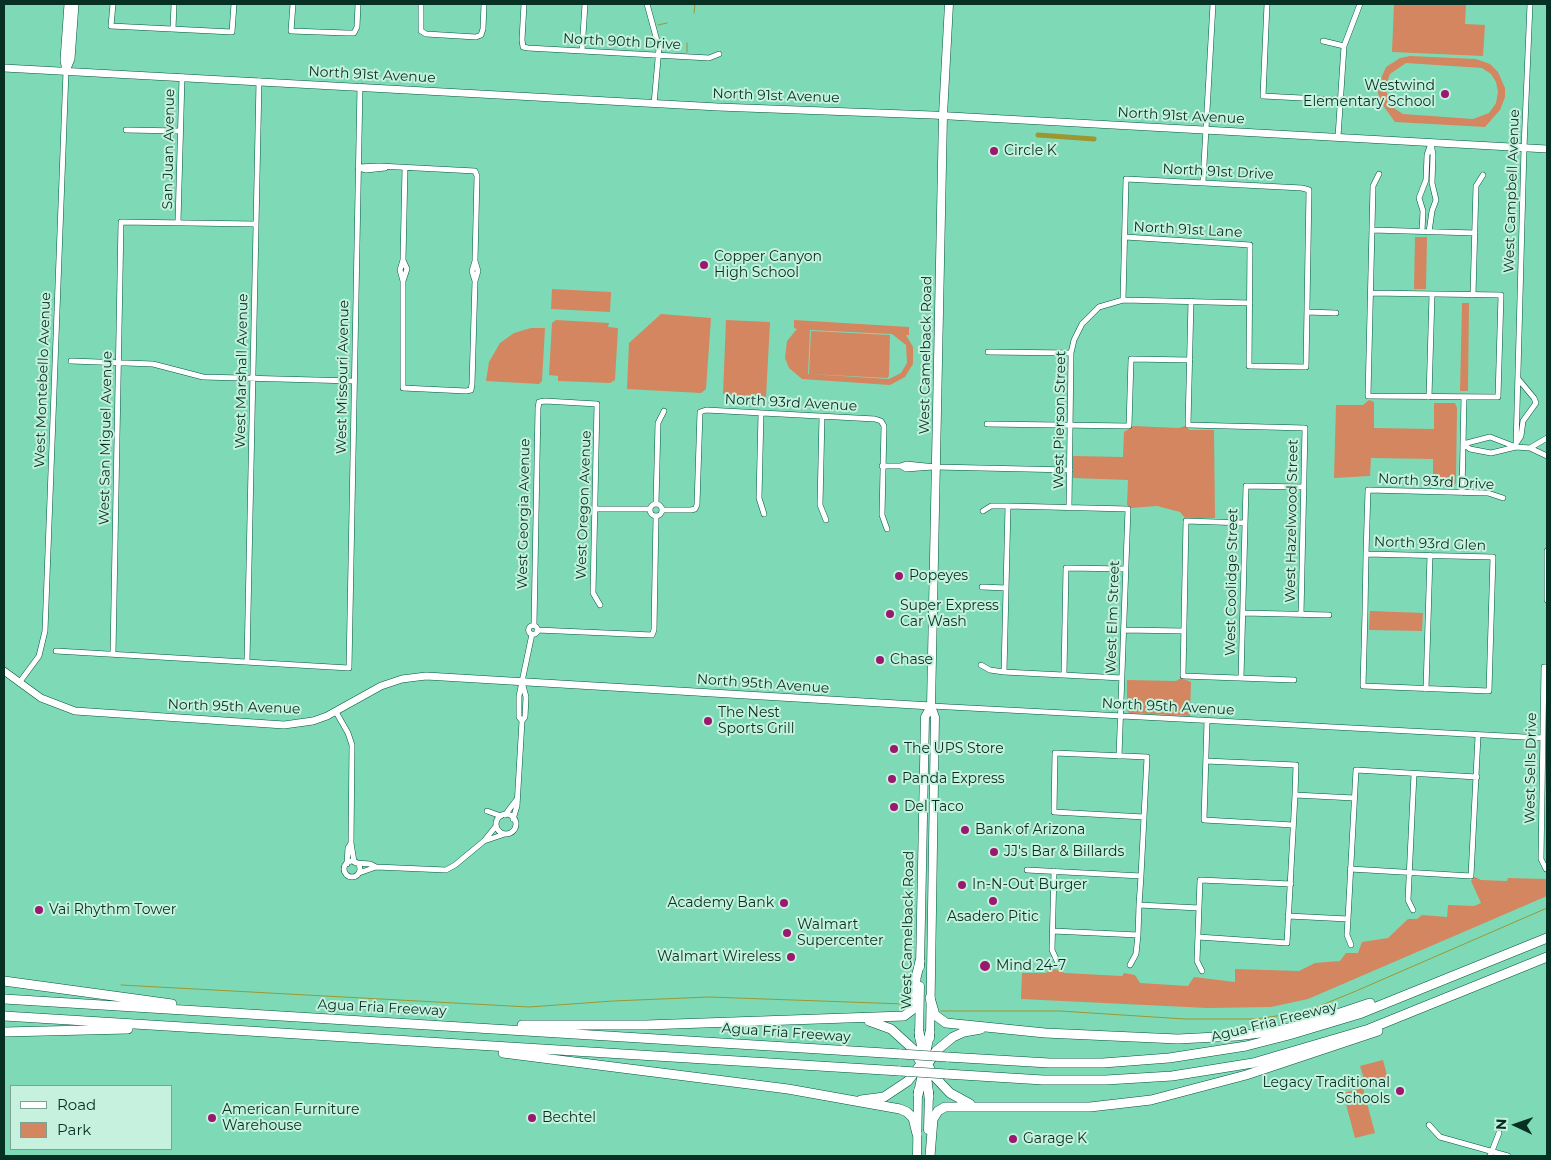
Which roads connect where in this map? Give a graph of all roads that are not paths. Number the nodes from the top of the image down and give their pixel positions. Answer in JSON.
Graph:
{"nodes":[{"id":1,"x":68,"y":4,"type":"edge"},
{"id":2,"x":75,"y":4,"type":"edge"},
{"id":3,"x":113,"y":4,"type":"edge"},
{"id":4,"x":174,"y":4,"type":"edge"},
{"id":5,"x":234,"y":4,"type":"edge"},
{"id":6,"x":293,"y":4,"type":"edge"},
{"id":7,"x":358,"y":4,"type":"edge"},
{"id":8,"x":421,"y":4,"type":"edge"},
{"id":9,"x":484,"y":4,"type":"edge"},
{"id":10,"x":524,"y":4,"type":"edge"},
{"id":11,"x":585,"y":4,"type":"edge"},
{"id":12,"x":647,"y":4,"type":"edge"},
{"id":13,"x":949,"y":4,"type":"edge"},
{"id":14,"x":1213,"y":4,"type":"edge"},
{"id":15,"x":1267,"y":4,"type":"edge"},
{"id":16,"x":1360,"y":4,"type":"edge"},
{"id":17,"x":1530,"y":4,"type":"edge"},
{"id":18,"x":172,"y":29,"type":"junction"},
{"id":19,"x":1323,"y":41,"type":"dead end"},
{"id":20,"x":1344,"y":46,"type":"junction"},
{"id":21,"x":582,"y":51,"type":"junction"},
{"id":22,"x":719,"y":54,"type":"dead end"},
{"id":23,"x":658,"y":56,"type":"junction"},
{"id":24,"x":4,"y":68,"type":"edge"},
{"id":25,"x":66,"y":71,"type":"junction"},
{"id":26,"x":182,"y":77,"type":"junction"},
{"id":27,"x":259,"y":81,"type":"junction"},
{"id":28,"x":360,"y":86,"type":"junction"},
{"id":29,"x":1340,"y":100,"type":"junction"},
{"id":30,"x":654,"y":104,"type":"junction"},
{"id":31,"x":943,"y":116,"type":"junction"},
{"id":32,"x":126,"y":130,"type":"dead end"},
{"id":33,"x":1206,"y":130,"type":"junction"},
{"id":34,"x":180,"y":131,"type":"junction"},
{"id":35,"x":1338,"y":137,"type":"junction"},
{"id":36,"x":1431,"y":143,"type":"junction"},
{"id":37,"x":1524,"y":148,"type":"junction"},
{"id":38,"x":1547,"y":150,"type":"edge"},
{"id":39,"x":358,"y":168,"type":"junction"},
{"id":40,"x":405,"y":168,"type":"junction"},
{"id":41,"x":1378,"y":174,"type":"dead end"},
{"id":42,"x":1483,"y":175,"type":"dead end"},
{"id":43,"x":1203,"y":182,"type":"junction"},
{"id":44,"x":1423,"y":211,"type":"junction"},
{"id":45,"x":1432,"y":211,"type":"junction"},
{"id":46,"x":178,"y":222,"type":"junction"},
{"id":47,"x":255,"y":224,"type":"junction"},
{"id":48,"x":1372,"y":230,"type":"junction"},
{"id":49,"x":1422,"y":231,"type":"junction"},
{"id":50,"x":1430,"y":232,"type":"junction"},
{"id":51,"x":1475,"y":233,"type":"junction"},
{"id":52,"x":1125,"y":237,"type":"junction"},
{"id":53,"x":1370,"y":294,"type":"junction"},
{"id":54,"x":1432,"y":294,"type":"junction"},
{"id":55,"x":1473,"y":295,"type":"junction"},
{"id":56,"x":1123,"y":300,"type":"junction"},
{"id":57,"x":1192,"y":302,"type":"junction"},
{"id":58,"x":1250,"y":303,"type":"junction"},
{"id":59,"x":1307,"y":312,"type":"junction"},
{"id":60,"x":1336,"y":313,"type":"dead end"},
{"id":61,"x":988,"y":352,"type":"dead end"},
{"id":62,"x":1071,"y":353,"type":"junction"},
{"id":63,"x":1190,"y":360,"type":"junction"},
{"id":64,"x":71,"y":361,"type":"dead end"},
{"id":65,"x":119,"y":362,"type":"junction"},
{"id":66,"x":253,"y":378,"type":"junction"},
{"id":67,"x":1518,"y":380,"type":"junction"},
{"id":68,"x":354,"y":381,"type":"junction"},
{"id":69,"x":1429,"y":396,"type":"junction"},
{"id":70,"x":1464,"y":397,"type":"junction"},
{"id":71,"x":597,"y":404,"type":"joint"},
{"id":72,"x":1518,"y":408,"type":"junction"},
{"id":73,"x":664,"y":411,"type":"dead end"},
{"id":74,"x":761,"y":413,"type":"junction"},
{"id":75,"x":1529,"y":413,"type":"junction"},
{"id":76,"x":822,"y":416,"type":"junction"},
{"id":77,"x":987,"y":424,"type":"dead end"},
{"id":78,"x":1070,"y":426,"type":"junction"},
{"id":79,"x":1547,"y":438,"type":"edge"},
{"id":80,"x":1463,"y":444,"type":"junction"},
{"id":81,"x":1516,"y":445,"type":"junction"},
{"id":82,"x":1530,"y":448,"type":"junction"},
{"id":83,"x":1547,"y":456,"type":"edge"},
{"id":84,"x":882,"y":466,"type":"junction"},
{"id":85,"x":936,"y":467,"type":"junction"},
{"id":86,"x":1070,"y":470,"type":"junction"},
{"id":87,"x":1304,"y":487,"type":"junction"},
{"id":88,"x":1462,"y":493,"type":"junction"},
{"id":89,"x":1503,"y":498,"type":"dead end"},
{"id":90,"x":656,"y":504,"type":"junction"},
{"id":91,"x":1008,"y":506,"type":"junction"},
{"id":92,"x":1069,"y":508,"type":"junction"},
{"id":93,"x":596,"y":509,"type":"junction"},
{"id":94,"x":650,"y":509,"type":"junction"},
{"id":95,"x":662,"y":510,"type":"junction"},
{"id":96,"x":983,"y":511,"type":"dead end"},
{"id":97,"x":764,"y":514,"type":"dead end"},
{"id":98,"x":656,"y":516,"type":"junction"},
{"id":99,"x":826,"y":520,"type":"dead end"},
{"id":100,"x":1245,"y":523,"type":"junction"},
{"id":101,"x":887,"y":528,"type":"dead end"},
{"id":102,"x":1547,"y":551,"type":"edge"},
{"id":103,"x":1366,"y":554,"type":"junction"},
{"id":104,"x":1430,"y":556,"type":"junction"},
{"id":105,"x":1126,"y":569,"type":"junction"},
{"id":106,"x":982,"y":587,"type":"dead end"},
{"id":107,"x":1006,"y":588,"type":"junction"},
{"id":108,"x":1546,"y":600,"type":"edge"},
{"id":109,"x":600,"y":606,"type":"dead end"},
{"id":110,"x":1243,"y":613,"type":"junction"},
{"id":111,"x":1302,"y":615,"type":"junction"},
{"id":112,"x":1329,"y":615,"type":"dead end"},
{"id":113,"x":535,"y":627,"type":"junction"},
{"id":114,"x":1124,"y":630,"type":"junction"},
{"id":115,"x":1184,"y":631,"type":"junction"},
{"id":116,"x":56,"y":651,"type":"dead end"},
{"id":117,"x":113,"y":654,"type":"junction"},
{"id":118,"x":247,"y":662,"type":"junction"},
{"id":119,"x":981,"y":664,"type":"dead end"},
{"id":120,"x":1546,"y":667,"type":"edge"},
{"id":121,"x":4,"y":671,"type":"edge"},
{"id":122,"x":1004,"y":672,"type":"junction"},
{"id":123,"x":1064,"y":674,"type":"junction"},
{"id":124,"x":1122,"y":678,"type":"junction"},
{"id":125,"x":1241,"y":678,"type":"junction"},
{"id":126,"x":1294,"y":680,"type":"dead end"},
{"id":127,"x":522,"y":682,"type":"junction"},
{"id":128,"x":19,"y":683,"type":"junction"},
{"id":129,"x":1426,"y":689,"type":"junction"},
{"id":130,"x":931,"y":706,"type":"junction"},
{"id":131,"x":336,"y":712,"type":"junction"},
{"id":132,"x":1121,"y":716,"type":"junction"},
{"id":133,"x":1207,"y":722,"type":"junction"},
{"id":134,"x":1478,"y":736,"type":"junction"},
{"id":135,"x":1543,"y":738,"type":"junction"},
{"id":136,"x":1119,"y":756,"type":"junction"},
{"id":137,"x":1206,"y":761,"type":"junction"},
{"id":138,"x":1414,"y":774,"type":"junction"},
{"id":139,"x":1476,"y":777,"type":"junction"},
{"id":140,"x":1295,"y":795,"type":"junction"},
{"id":141,"x":1354,"y":798,"type":"junction"},
{"id":142,"x":517,"y":800,"type":"junction"},
{"id":143,"x":934,"y":808,"type":"junction"},
{"id":144,"x":503,"y":815,"type":"junction"},
{"id":145,"x":1144,"y":817,"type":"junction"},
{"id":146,"x":513,"y":819,"type":"junction"},
{"id":147,"x":496,"y":824,"type":"junction"},
{"id":148,"x":1293,"y":825,"type":"junction"},
{"id":149,"x":505,"y":834,"type":"junction"},
{"id":150,"x":484,"y":841,"type":"junction"},
{"id":151,"x":351,"y":843,"type":"junction"},
{"id":152,"x":1544,"y":850,"type":"edge"},
{"id":153,"x":922,"y":853,"type":"junction"},
{"id":154,"x":355,"y":862,"type":"junction"},
{"id":155,"x":347,"y":864,"type":"junction"},
{"id":156,"x":376,"y":867,"type":"junction"},
{"id":157,"x":1546,"y":869,"type":"edge"},
{"id":158,"x":1027,"y":870,"type":"dead end"},
{"id":159,"x":1350,"y":870,"type":"junction"},
{"id":160,"x":1054,"y":872,"type":"junction"},
{"id":161,"x":359,"y":873,"type":"junction"},
{"id":162,"x":1409,"y":873,"type":"junction"},
{"id":163,"x":1141,"y":876,"type":"junction"},
{"id":164,"x":1291,"y":884,"type":"junction"},
{"id":165,"x":1139,"y":904,"type":"junction"},
{"id":166,"x":1199,"y":908,"type":"junction"},
{"id":167,"x":1413,"y":910,"type":"dead end"},
{"id":168,"x":1288,"y":916,"type":"junction"},
{"id":169,"x":1348,"y":919,"type":"junction"},
{"id":170,"x":931,"y":926,"type":"junction"},
{"id":171,"x":1053,"y":931,"type":"junction"},
{"id":172,"x":1138,"y":935,"type":"junction"},
{"id":173,"x":1198,"y":937,"type":"junction"},
{"id":174,"x":1547,"y":938,"type":"edge"},
{"id":175,"x":1351,"y":946,"type":"dead end"},
{"id":176,"x":1547,"y":957,"type":"edge"},
{"id":177,"x":920,"y":961,"type":"junction"},
{"id":178,"x":1058,"y":963,"type":"dead end"},
{"id":179,"x":1130,"y":965,"type":"dead end"},
{"id":180,"x":1202,"y":971,"type":"dead end"},
{"id":181,"x":4,"y":982,"type":"edge"},
{"id":182,"x":1414,"y":992,"type":"junction"},
{"id":183,"x":930,"y":998,"type":"junction"},
{"id":184,"x":4,"y":999,"type":"edge"},
{"id":185,"x":1416,"y":1010,"type":"junction"},
{"id":186,"x":216,"y":1011,"type":"junction"},
{"id":187,"x":4,"y":1016,"type":"edge"},
{"id":188,"x":854,"y":1019,"type":"junction"},
{"id":189,"x":452,"y":1026,"type":"junction"},
{"id":190,"x":988,"y":1028,"type":"junction"},
{"id":191,"x":216,"y":1030,"type":"junction"},
{"id":192,"x":4,"y":1032,"type":"edge"},
{"id":193,"x":919,"y":1032,"type":"joint"},
{"id":194,"x":930,"y":1032,"type":"joint"},
{"id":195,"x":451,"y":1044,"type":"junction"},
{"id":196,"x":924,"y":1064,"type":"junction"},
{"id":197,"x":918,"y":1095,"type":"joint"},
{"id":198,"x":929,"y":1097,"type":"joint"},
{"id":199,"x":853,"y":1100,"type":"junction"},
{"id":200,"x":979,"y":1106,"type":"junction"},
{"id":201,"x":1429,"y":1125,"type":"dead end"},
{"id":202,"x":1499,"y":1133,"type":"dead end"},
{"id":203,"x":917,"y":1134,"type":"junction"},
{"id":204,"x":1491,"y":1154,"type":"edge"},
{"id":205,"x":917,"y":1156,"type":"edge"},
{"id":206,"x":929,"y":1156,"type":"edge"},
{"id":207,"x":1508,"y":1156,"type":"edge"}],
"edges":[{"from":1,"to":25,"type":"main road","name":"West Montebello Avenue"},
{"from":2,"to":25,"type":"main road","name":"West Montebello Avenue"},
{"from":3,"to":18,"type":"street"},
{"from":4,"to":18,"type":"street"},
{"from":5,"to":18,"type":"street"},
{"from":6,"to":7,"type":"street"},
{"from":8,"to":9,"type":"street"},
{"from":10,"to":21,"type":"street","name":"North 90th Drive"},
{"from":11,"to":21,"type":"street"},
{"from":12,"to":23,"type":"street"},
{"from":13,"to":31,"type":"main road","name":"West Camelback Road"},
{"from":14,"to":33,"type":"street"},
{"from":15,"to":29,"type":"street"},
{"from":16,"to":20,"type":"street"},
{"from":17,"to":37,"type":"street","name":"West Campbell Avenue"},
{"from":19,"to":20,"type":"street"},
{"from":20,"to":29,"type":"street"},
{"from":21,"to":23,"type":"street","name":"North 90th Drive"},
{"from":22,"to":23,"type":"street","name":"North 90th Drive"},
{"from":23,"to":30,"type":"street"},
{"from":24,"to":25,"type":"main road","name":"North 91st Avenue"},
{"from":25,"to":26,"type":"main road","name":"North 91st Avenue"},
{"from":25,"to":128,"type":"street","name":"West Montebello Avenue"},
{"from":26,"to":27,"type":"main road","name":"North 91st Avenue"},
{"from":26,"to":34,"type":"street","name":"San Juan Avenue"},
{"from":27,"to":28,"type":"main road","name":"North 91st Avenue"},
{"from":27,"to":47,"type":"street","name":"West Marshall Avenue"},
{"from":28,"to":30,"type":"main road","name":"North 91st Avenue"},
{"from":28,"to":39,"type":"street","name":"West Missouri Avenue"},
{"from":29,"to":35,"type":"street"},
{"from":30,"to":31,"type":"main road","name":"North 91st Avenue"},
{"from":31,"to":33,"type":"main road","name":"North 91st Avenue"},
{"from":31,"to":85,"type":"main road","name":"West Camelback Road"},
{"from":32,"to":34,"type":"street"},
{"from":33,"to":35,"type":"main road","name":"North 91st Avenue"},
{"from":33,"to":43,"type":"street"},
{"from":34,"to":46,"type":"street","name":"San Juan Avenue"},
{"from":35,"to":36,"type":"main road","name":"North 91st Avenue"},
{"from":36,"to":37,"type":"main road","name":"North 91st Avenue"},
{"from":36,"to":44,"type":"street"},
{"from":36,"to":45,"type":"street"},
{"from":37,"to":38,"type":"main road","name":"North 91st Avenue"},
{"from":37,"to":67,"type":"street","name":"West Campbell Avenue"},
{"from":39,"to":40,"type":"street"},
{"from":39,"to":68,"type":"street","name":"West Missouri Avenue"},
{"from":40,"to":40,"type":"street"},
{"from":41,"to":48,"type":"street"},
{"from":42,"to":51,"type":"street"},
{"from":43,"to":52,"type":"street","name":"North 91st Drive"},
{"from":43,"to":59,"type":"street","name":"North 91st Drive"},
{"from":44,"to":45,"type":"street"},
{"from":44,"to":49,"type":"street"},
{"from":45,"to":50,"type":"street"},
{"from":46,"to":47,"type":"street"},
{"from":46,"to":65,"type":"street","name":"West San Miguel Avenue"},
{"from":47,"to":66,"type":"street","name":"West Marshall Avenue"},
{"from":48,"to":49,"type":"street"},
{"from":48,"to":53,"type":"street"},
{"from":49,"to":50,"type":"street"},
{"from":50,"to":51,"type":"street"},
{"from":51,"to":55,"type":"street"},
{"from":52,"to":56,"type":"street"},
{"from":52,"to":58,"type":"street","name":"North 91st Lane"},
{"from":53,"to":54,"type":"street"},
{"from":53,"to":69,"type":"street"},
{"from":54,"to":55,"type":"street"},
{"from":54,"to":69,"type":"street"},
{"from":55,"to":70,"type":"street"},
{"from":56,"to":57,"type":"street"},
{"from":56,"to":62,"type":"street","name":"West Pierson Street"},
{"from":57,"to":58,"type":"street"},
{"from":57,"to":63,"type":"street"},
{"from":58,"to":59,"type":"street"},
{"from":59,"to":60,"type":"street"},
{"from":61,"to":62,"type":"street"},
{"from":62,"to":78,"type":"street","name":"West Pierson Street"},
{"from":63,"to":78,"type":"street"},
{"from":63,"to":87,"type":"street","name":"West Hazelwood Street"},
{"from":64,"to":65,"type":"street"},
{"from":65,"to":66,"type":"street"},
{"from":65,"to":117,"type":"street","name":"West San Miguel Avenue"},
{"from":66,"to":68,"type":"street"},
{"from":66,"to":118,"type":"street","name":"West Marshall Avenue"},
{"from":67,"to":72,"type":"street","name":"West Campbell Avenue"},
{"from":67,"to":75,"type":"street"},
{"from":68,"to":118,"type":"street","name":"West Missouri Avenue"},
{"from":69,"to":70,"type":"street"},
{"from":70,"to":80,"type":"street"},
{"from":71,"to":93,"type":"street","name":"West Oregon Avenue"},
{"from":71,"to":113,"type":"street","name":"West Georgia Avenue"},
{"from":72,"to":75,"type":"street"},
{"from":72,"to":81,"type":"street","name":"West Campbell Avenue"},
{"from":73,"to":90,"type":"street"},
{"from":74,"to":76,"type":"street","name":"North 93rd Avenue"},
{"from":74,"to":95,"type":"street","name":"North 93rd Avenue"},
{"from":74,"to":97,"type":"street"},
{"from":75,"to":81,"type":"street"},
{"from":76,"to":84,"type":"street","name":"North 93rd Avenue"},
{"from":76,"to":99,"type":"street"},
{"from":77,"to":78,"type":"street"},
{"from":78,"to":86,"type":"street","name":"West Pierson Street"},
{"from":79,"to":82,"type":"street"},
{"from":80,"to":81,"type":"street"},
{"from":80,"to":81,"type":"street"},
{"from":80,"to":88,"type":"street"},
{"from":81,"to":82,"type":"street"},
{"from":82,"to":83,"type":"street"},
{"from":84,"to":85,"type":"street"},
{"from":84,"to":101,"type":"street"},
{"from":85,"to":86,"type":"street"},
{"from":85,"to":130,"type":"main road","name":"West Camelback Road"},
{"from":86,"to":92,"type":"street","name":"West Pierson Street"},
{"from":87,"to":100,"type":"street","name":"West Coolidge Street"},
{"from":87,"to":111,"type":"street","name":"West Hazelwood Street"},
{"from":88,"to":89,"type":"street","name":"North 93rd Drive"},
{"from":88,"to":103,"type":"street","name":"North 93rd Drive"},
{"from":90,"to":94,"type":"street"},
{"from":90,"to":95,"type":"street"},
{"from":91,"to":92,"type":"street"},
{"from":91,"to":96,"type":"street"},
{"from":91,"to":107,"type":"street"},
{"from":92,"to":105,"type":"street","name":"West Elm Street"},
{"from":93,"to":94,"type":"street"},
{"from":93,"to":109,"type":"street","name":"West Oregon Avenue"},
{"from":94,"to":98,"type":"street"},
{"from":95,"to":98,"type":"street"},
{"from":98,"to":113,"type":"street"},
{"from":100,"to":110,"type":"street","name":"West Coolidge Street"},
{"from":100,"to":115,"type":"street"},
{"from":102,"to":108,"type":"street"},
{"from":103,"to":104,"type":"street","name":"North 93rd Glen"},
{"from":103,"to":129,"type":"street"},
{"from":104,"to":129,"type":"street"},
{"from":104,"to":129,"type":"street","name":"North 93rd Glen"},
{"from":105,"to":114,"type":"street","name":"West Elm Street"},
{"from":105,"to":123,"type":"street"},
{"from":106,"to":107,"type":"street"},
{"from":107,"to":122,"type":"street"},
{"from":110,"to":111,"type":"street"},
{"from":110,"to":125,"type":"street","name":"West Coolidge Street"},
{"from":111,"to":112,"type":"street"},
{"from":113,"to":127,"type":"street","name":"West Georgia Avenue"},
{"from":114,"to":115,"type":"street"},
{"from":114,"to":124,"type":"street","name":"West Elm Street"},
{"from":115,"to":125,"type":"street"},
{"from":116,"to":117,"type":"street"},
{"from":117,"to":118,"type":"street"},
{"from":119,"to":122,"type":"street"},
{"from":120,"to":135,"type":"street","name":"West Sells Drive"},
{"from":121,"to":128,"type":"main road","name":"North 95th Avenue"},
{"from":122,"to":123,"type":"street"},
{"from":123,"to":124,"type":"street"},
{"from":124,"to":132,"type":"street","name":"West Elm Street"},
{"from":125,"to":126,"type":"street"},
{"from":127,"to":130,"type":"main road","name":"North 95th Avenue"},
{"from":127,"to":131,"type":"main road","name":"North 95th Avenue"},
{"from":127,"to":142,"type":"street"},
{"from":128,"to":131,"type":"main road","name":"North 95th Avenue"},
{"from":130,"to":132,"type":"street","name":"North 95th Avenue"},
{"from":130,"to":143,"type":"main road","name":"West Camelback Road"},
{"from":130,"to":153,"type":"main road","name":"West Camelback Road"},
{"from":131,"to":151,"type":"street"},
{"from":132,"to":133,"type":"street","name":"North 95th Avenue"},
{"from":132,"to":136,"type":"street","name":"West Elm Street"},
{"from":133,"to":134,"type":"street","name":"North 95th Avenue"},
{"from":133,"to":137,"type":"street"},
{"from":134,"to":135,"type":"street","name":"North 95th Avenue"},
{"from":134,"to":139,"type":"street"},
{"from":135,"to":152,"type":"street","name":"West Sells Drive"},
{"from":136,"to":145,"type":"street"},
{"from":136,"to":145,"type":"street"},
{"from":137,"to":140,"type":"street"},
{"from":137,"to":148,"type":"street"},
{"from":138,"to":139,"type":"street"},
{"from":138,"to":141,"type":"street"},
{"from":138,"to":162,"type":"street"},
{"from":139,"to":162,"type":"street"},
{"from":140,"to":141,"type":"street"},
{"from":140,"to":148,"type":"street"},
{"from":141,"to":159,"type":"street"},
{"from":142,"to":144,"type":"street"},
{"from":142,"to":146,"type":"street"},
{"from":143,"to":153,"type":"main road"},
{"from":143,"to":170,"type":"main road","name":"West Camelback Road"},
{"from":144,"to":146,"type":"street"},
{"from":144,"to":147,"type":"street"},
{"from":144,"to":147,"type":"street"},
{"from":145,"to":163,"type":"street"},
{"from":146,"to":149,"type":"street"},
{"from":147,"to":149,"type":"street"},
{"from":147,"to":150,"type":"street"},
{"from":148,"to":164,"type":"street"},
{"from":149,"to":150,"type":"street"},
{"from":150,"to":156,"type":"street"},
{"from":151,"to":154,"type":"street"},
{"from":151,"to":155,"type":"street"},
{"from":152,"to":157,"type":"street","name":"West Sells Drive"},
{"from":153,"to":170,"type":"main road"},
{"from":153,"to":177,"type":"main road","name":"West Camelback Road"},
{"from":154,"to":155,"type":"street"},
{"from":154,"to":156,"type":"street"},
{"from":154,"to":161,"type":"street"},
{"from":155,"to":161,"type":"street"},
{"from":156,"to":161,"type":"street"},
{"from":158,"to":160,"type":"street"},
{"from":159,"to":162,"type":"street"},
{"from":159,"to":169,"type":"street"},
{"from":160,"to":163,"type":"street"},
{"from":160,"to":171,"type":"street"},
{"from":162,"to":167,"type":"street"},
{"from":163,"to":165,"type":"street"},
{"from":164,"to":166,"type":"street"},
{"from":164,"to":168,"type":"street"},
{"from":165,"to":166,"type":"street"},
{"from":165,"to":172,"type":"street"},
{"from":166,"to":173,"type":"street"},
{"from":168,"to":169,"type":"street"},
{"from":168,"to":173,"type":"street"},
{"from":169,"to":175,"type":"street"},
{"from":170,"to":183,"type":"main road","name":"West Camelback Road"},
{"from":171,"to":172,"type":"street"},
{"from":171,"to":178,"type":"street"},
{"from":172,"to":179,"type":"street"},
{"from":173,"to":180,"type":"street"},
{"from":174,"to":182,"type":"highway","name":"Agua Fria Freeway"},
{"from":176,"to":185,"type":"highway"},
{"from":177,"to":188,"type":"highway"},
{"from":177,"to":193,"type":"main road","name":"West Camelback Road"},
{"from":181,"to":186,"type":"highway"},
{"from":182,"to":189,"type":"highway","name":"Agua Fria Freeway","bridge":true},
{"from":182,"to":190,"type":"highway"},
{"from":183,"to":190,"type":"highway"},
{"from":183,"to":194,"type":"main road","name":"West Camelback Road"},
{"from":184,"to":186,"type":"highway","name":"Agua Fria Freeway"},
{"from":185,"to":195,"type":"highway","bridge":true},
{"from":185,"to":200,"type":"highway"},
{"from":186,"to":189,"type":"highway","name":"Agua Fria Freeway"},
{"from":187,"to":191,"type":"highway"},
{"from":188,"to":189,"type":"highway"},
{"from":188,"to":196,"type":"highway"},
{"from":190,"to":196,"type":"highway"},
{"from":191,"to":192,"type":"highway"},
{"from":191,"to":195,"type":"highway"},
{"from":193,"to":196,"type":"highway"},
{"from":194,"to":196,"type":"highway"},
{"from":195,"to":199,"type":"highway"},
{"from":196,"to":197,"type":"highway"},
{"from":196,"to":198,"type":"highway"},
{"from":196,"to":199,"type":"highway"},
{"from":196,"to":200,"type":"highway"},
{"from":197,"to":203,"type":"main road"},
{"from":198,"to":206,"type":"main road"},
{"from":199,"to":203,"type":"highway"},
{"from":200,"to":206,"type":"highway"},
{"from":201,"to":204,"type":"street"},
{"from":202,"to":204,"type":"street"},
{"from":203,"to":205,"type":"main road"},
{"from":204,"to":207,"type":"street"}]}
